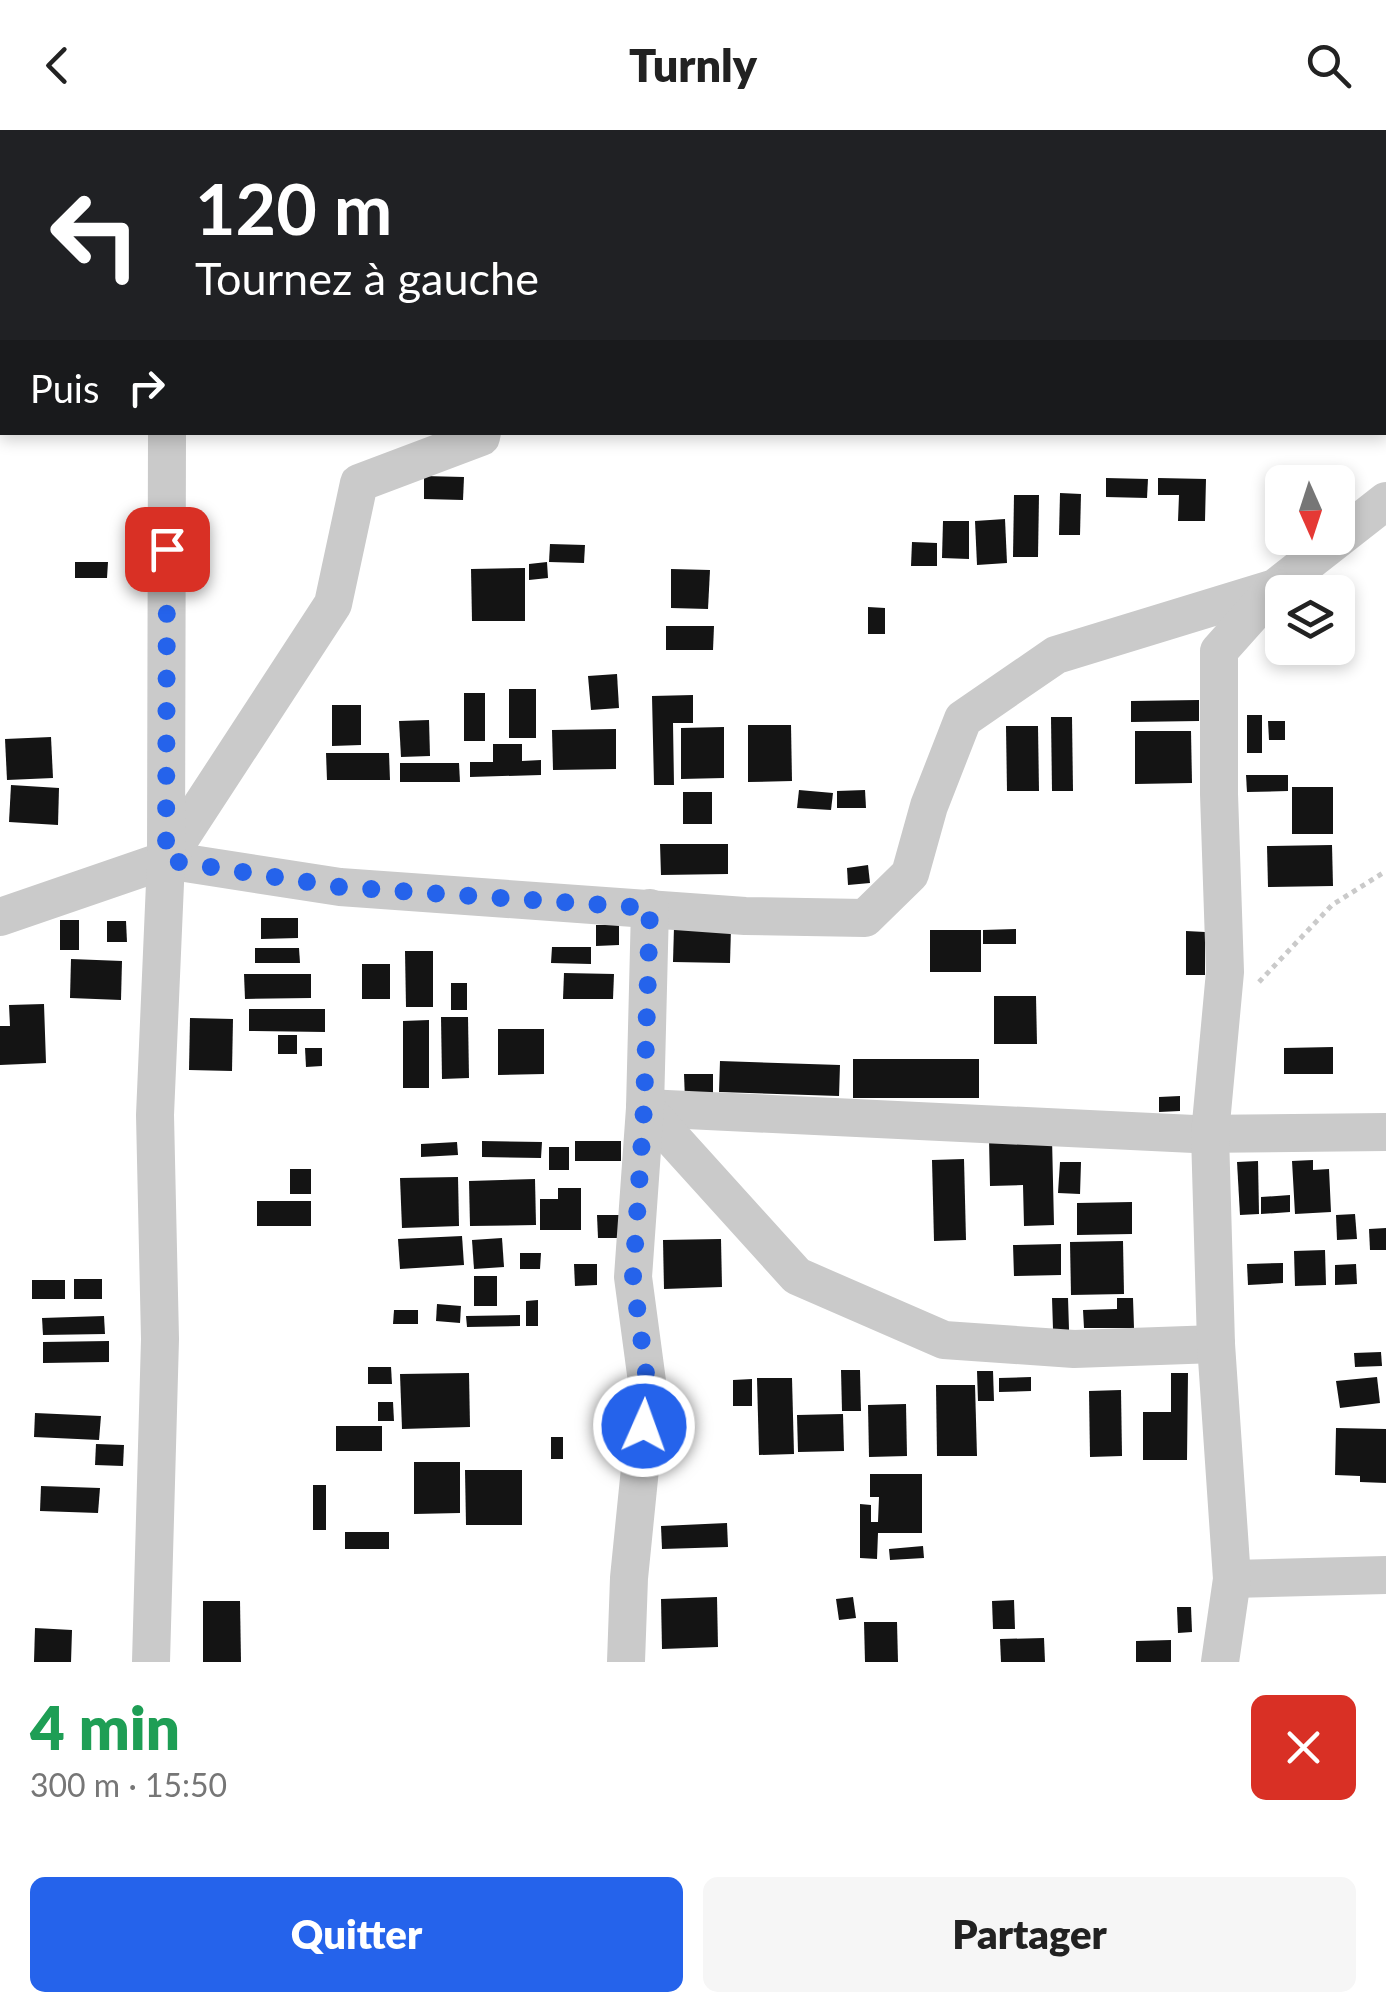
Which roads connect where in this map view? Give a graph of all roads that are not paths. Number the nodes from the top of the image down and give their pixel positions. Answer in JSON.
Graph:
{"nodes":[{"id":1,"x":167,"y":435,"type":"edge"},
{"id":2,"x":481,"y":435,"type":"edge"},
{"id":3,"x":1386,"y":501,"type":"edge"},
{"id":4,"x":1292,"y":575,"type":"edge"},
{"id":5,"x":1265,"y":591,"type":"edge"},
{"id":6,"x":1265,"y":600,"type":"edge"},
{"id":7,"x":166,"y":860,"type":"junction"},
{"id":8,"x":650,"y":908,"type":"junction"},
{"id":9,"x":0,"y":917,"type":"edge"},
{"id":10,"x":644,"y":1108,"type":"junction"},
{"id":11,"x":1386,"y":1132,"type":"edge"},
{"id":12,"x":1210,"y":1134,"type":"junction"},
{"id":13,"x":1216,"y":1344,"type":"junction"},
{"id":14,"x":1386,"y":1574,"type":"edge"},
{"id":15,"x":1232,"y":1579,"type":"junction"},
{"id":16,"x":150,"y":1662,"type":"edge"},
{"id":17,"x":626,"y":1662,"type":"edge"},
{"id":18,"x":1220,"y":1662,"type":"edge"}],
"edges":[{"from":1,"to":7,"type":"street"},
{"from":2,"to":7,"type":"street"},
{"from":3,"to":4,"type":"street"},
{"from":5,"to":8,"type":"street"},
{"from":6,"to":12,"type":"street"},
{"from":7,"to":8,"type":"street"},
{"from":7,"to":9,"type":"street"},
{"from":7,"to":16,"type":"street"},
{"from":8,"to":10,"type":"street"},
{"from":10,"to":12,"type":"street"},
{"from":10,"to":13,"type":"street"},
{"from":10,"to":17,"type":"street"},
{"from":11,"to":12,"type":"street"},
{"from":12,"to":13,"type":"street"},
{"from":13,"to":15,"type":"street"},
{"from":14,"to":15,"type":"street"},
{"from":15,"to":18,"type":"street"}]}
